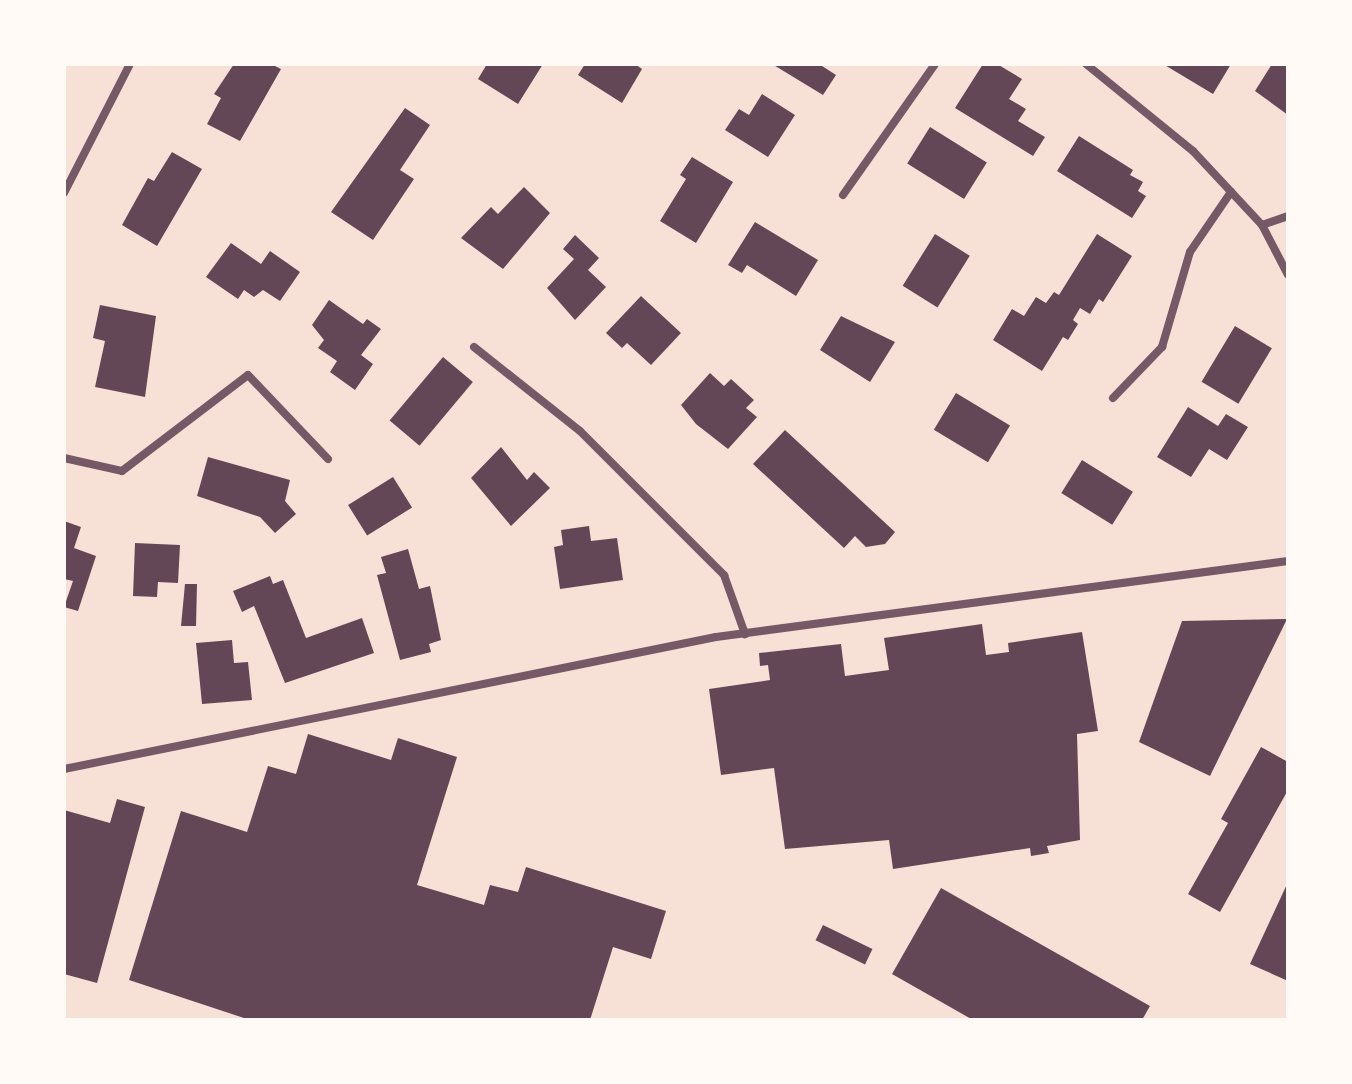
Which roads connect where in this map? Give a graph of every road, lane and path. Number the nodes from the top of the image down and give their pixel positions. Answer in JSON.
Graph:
{"nodes":[{"id":1,"x":130,"y":64,"type":"edge"},
{"id":2,"x":935,"y":64,"type":"edge"},
{"id":3,"x":1086,"y":64,"type":"edge"},
{"id":4,"x":1231,"y":192,"type":"junction"},
{"id":5,"x":64,"y":193,"type":"edge"},
{"id":6,"x":843,"y":195,"type":"dead end"},
{"id":7,"x":1288,"y":216,"type":"edge"},
{"id":8,"x":1262,"y":225,"type":"junction"},
{"id":9,"x":1288,"y":275,"type":"edge"},
{"id":10,"x":474,"y":347,"type":"dead end"},
{"id":11,"x":1113,"y":398,"type":"dead end"},
{"id":12,"x":64,"y":458,"type":"edge"},
{"id":13,"x":328,"y":459,"type":"dead end"},
{"id":14,"x":1288,"y":561,"type":"edge"},
{"id":15,"x":745,"y":634,"type":"junction"},
{"id":16,"x":64,"y":769,"type":"edge"}],
"edges":[{"from":1,"to":5,"type":"street"},
{"from":2,"to":6,"type":"street"},
{"from":3,"to":4,"type":"street"},
{"from":4,"to":8,"type":"street"},
{"from":4,"to":11,"type":"street"},
{"from":7,"to":8,"type":"street"},
{"from":8,"to":9,"type":"street"},
{"from":10,"to":15,"type":"street"},
{"from":12,"to":13,"type":"street"},
{"from":14,"to":15,"type":"street"},
{"from":15,"to":16,"type":"street"}]}
